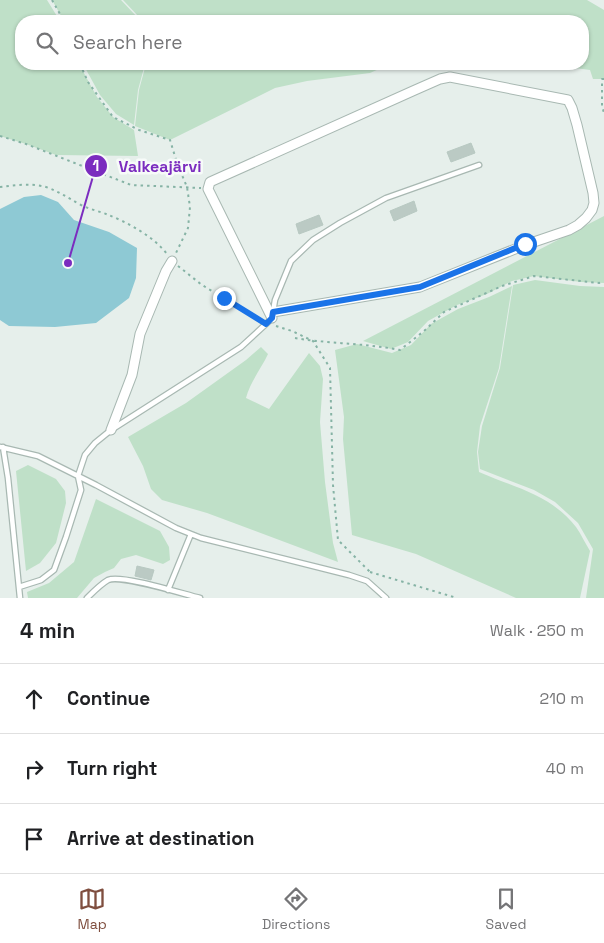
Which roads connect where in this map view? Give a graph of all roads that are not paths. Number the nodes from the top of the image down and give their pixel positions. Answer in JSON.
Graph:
{"nodes":[{"id":1,"x":479,"y":165,"type":"dead end"},
{"id":2,"x":172,"y":261,"type":"road end"},
{"id":3,"x":270,"y":318,"type":"junction"},
{"id":4,"x":111,"y":430,"type":"junction"},
{"id":5,"x":1,"y":447,"type":"edge"},
{"id":6,"x":78,"y":476,"type":"junction"},
{"id":7,"x":191,"y":534,"type":"junction"},
{"id":8,"x":19,"y":586,"type":"junction"},
{"id":9,"x":168,"y":590,"type":"junction"},
{"id":10,"x":20,"y":598,"type":"edge"},
{"id":11,"x":87,"y":598,"type":"edge"},
{"id":12,"x":200,"y":598,"type":"edge"},
{"id":13,"x":386,"y":598,"type":"edge"}],
"edges":[{"from":1,"to":3,"type":"lane"},
{"from":2,"to":4,"type":"street"},
{"from":3,"to":3,"type":"street"},
{"from":3,"to":4,"type":"lane"},
{"from":4,"to":6,"type":"lane"},
{"from":5,"to":6,"type":"lane"},
{"from":5,"to":8,"type":"lane"},
{"from":6,"to":7,"type":"lane"},
{"from":6,"to":8,"type":"lane"},
{"from":7,"to":9,"type":"lane"},
{"from":7,"to":13,"type":"lane"},
{"from":8,"to":10,"type":"lane"},
{"from":9,"to":11,"type":"lane"},
{"from":9,"to":12,"type":"lane"}]}
